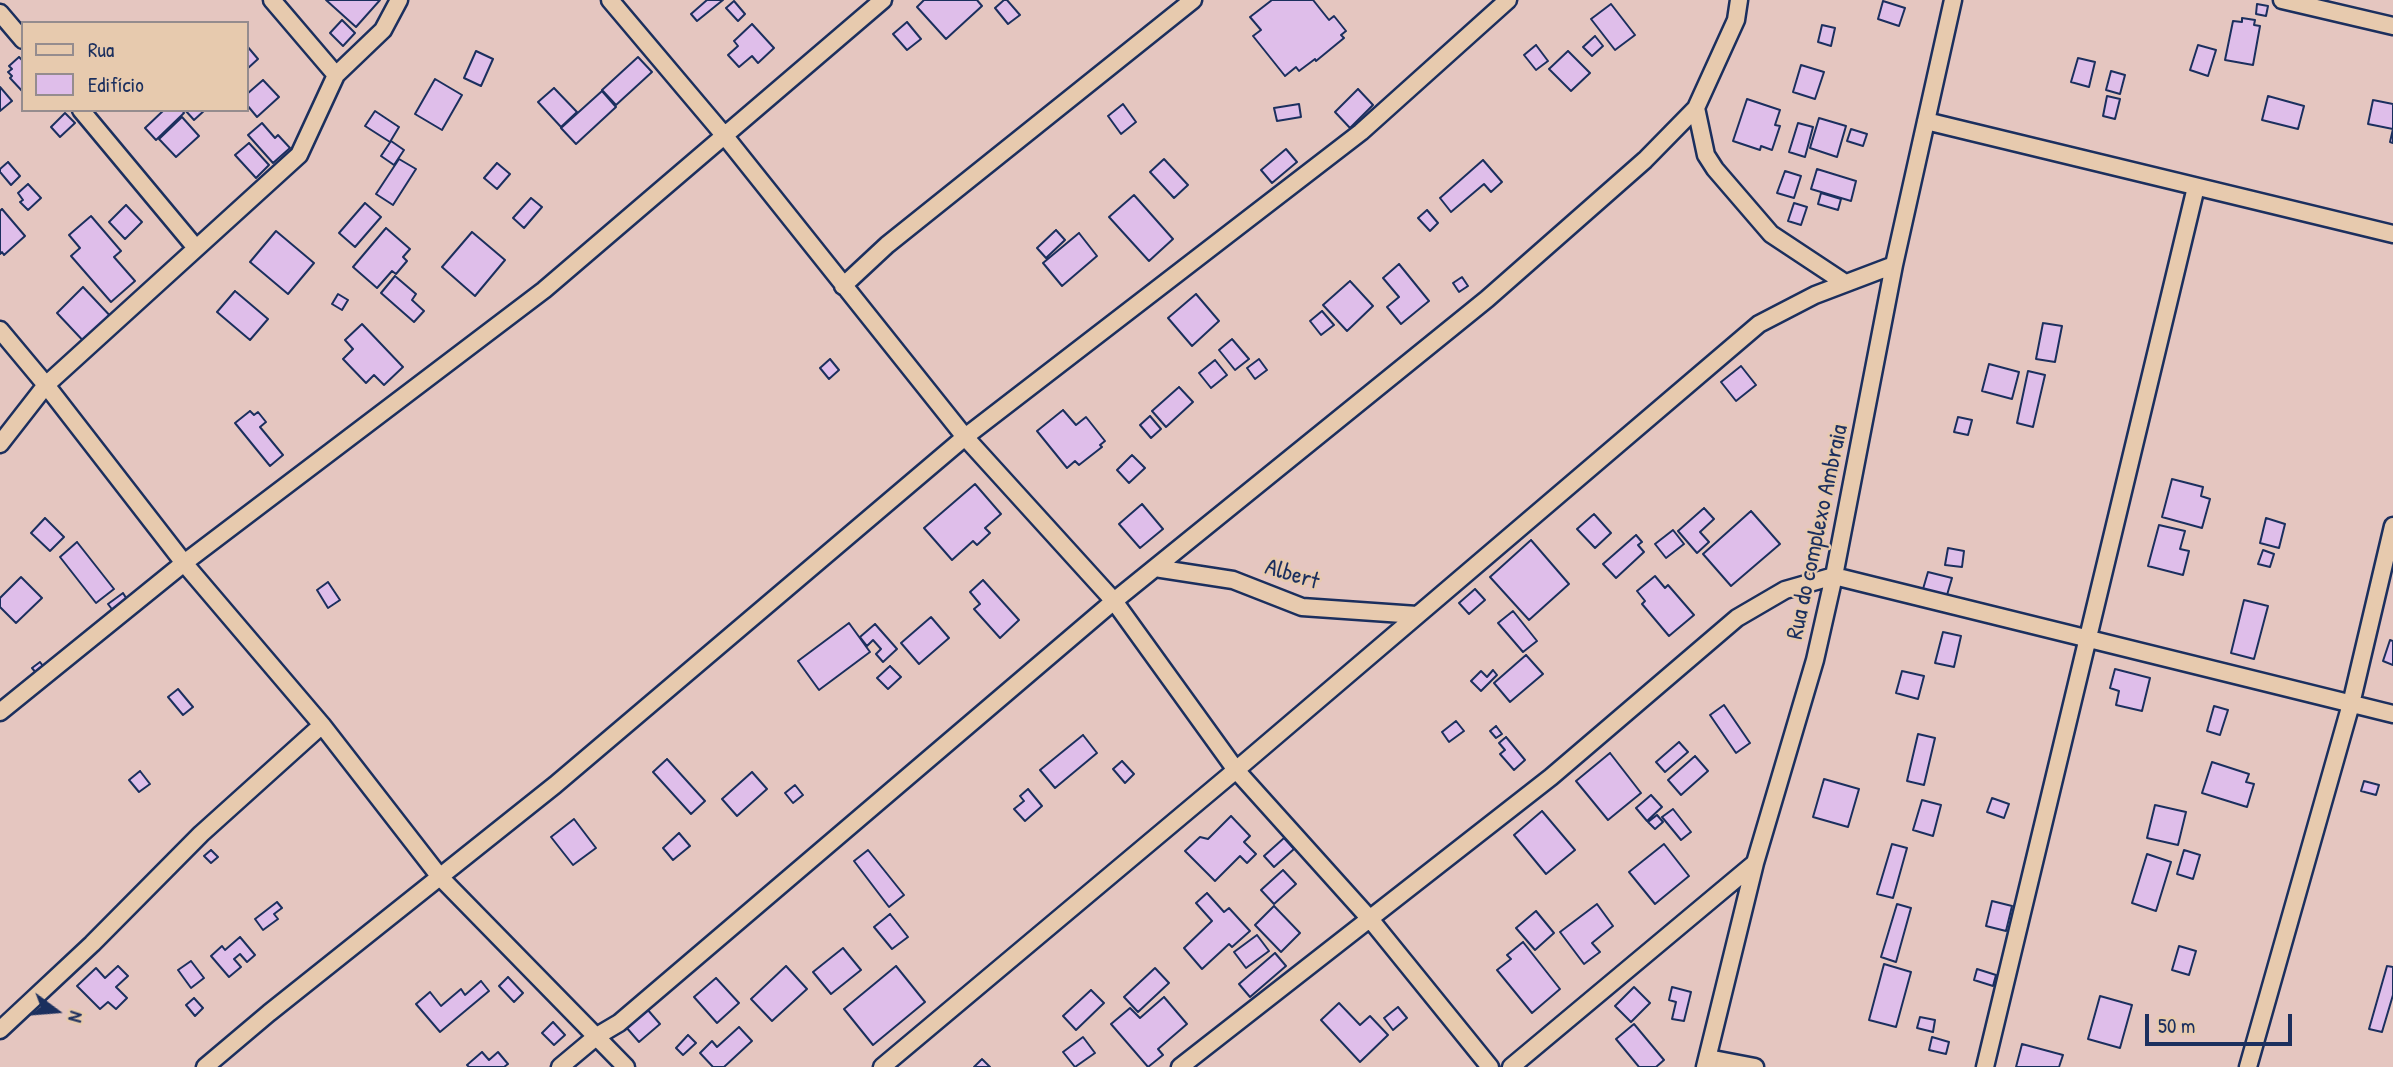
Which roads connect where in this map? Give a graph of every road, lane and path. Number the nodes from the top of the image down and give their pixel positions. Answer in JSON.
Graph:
{"nodes":[{"id":1,"x":272,"y":0,"type":"edge"},
{"id":2,"x":399,"y":0,"type":"edge"},
{"id":3,"x":610,"y":0,"type":"edge"},
{"id":4,"x":883,"y":0,"type":"edge"},
{"id":5,"x":1193,"y":0,"type":"edge"},
{"id":6,"x":1508,"y":0,"type":"edge"},
{"id":7,"x":1739,"y":0,"type":"edge"},
{"id":8,"x":1953,"y":0,"type":"edge"},
{"id":9,"x":2283,"y":0,"type":"edge"},
{"id":10,"x":0,"y":13,"type":"edge"},
{"id":11,"x":2392,"y":22,"type":"edge"},
{"id":12,"x":21,"y":38,"type":"edge"},
{"id":13,"x":336,"y":75,"type":"junction"},
{"id":14,"x":1696,"y":108,"type":"junction"},
{"id":15,"x":83,"y":112,"type":"edge"},
{"id":16,"x":1926,"y":121,"type":"junction"},
{"id":17,"x":724,"y":135,"type":"junction"},
{"id":18,"x":2196,"y":187,"type":"junction"},
{"id":19,"x":2393,"y":234,"type":"edge"},
{"id":20,"x":196,"y":248,"type":"junction"},
{"id":21,"x":1894,"y":265,"type":"junction"},
{"id":22,"x":1845,"y":283,"type":"junction"},
{"id":23,"x":843,"y":286,"type":"junction"},
{"id":24,"x":0,"y":330,"type":"edge"},
{"id":25,"x":46,"y":385,"type":"junction"},
{"id":26,"x":965,"y":437,"type":"junction"},
{"id":27,"x":0,"y":444,"type":"edge"},
{"id":28,"x":2393,"y":526,"type":"edge"},
{"id":29,"x":184,"y":563,"type":"junction"},
{"id":30,"x":1155,"y":568,"type":"junction"},
{"id":31,"x":1834,"y":576,"type":"junction"},
{"id":32,"x":1114,"y":601,"type":"junction"},
{"id":33,"x":1418,"y":615,"type":"junction"},
{"id":34,"x":2088,"y":640,"type":"junction"},
{"id":35,"x":2351,"y":704,"type":"junction"},
{"id":36,"x":0,"y":712,"type":"edge"},
{"id":37,"x":2393,"y":714,"type":"edge"},
{"id":38,"x":322,"y":725,"type":"junction"},
{"id":39,"x":1236,"y":770,"type":"junction"},
{"id":40,"x":1755,"y":863,"type":"junction"},
{"id":41,"x":440,"y":877,"type":"junction"},
{"id":42,"x":1370,"y":919,"type":"junction"},
{"id":43,"x":0,"y":1030,"type":"edge"},
{"id":44,"x":597,"y":1036,"type":"junction"},
{"id":45,"x":1707,"y":1062,"type":"edge"},
{"id":46,"x":205,"y":1067,"type":"edge"},
{"id":47,"x":560,"y":1067,"type":"edge"},
{"id":48,"x":626,"y":1067,"type":"edge"},
{"id":49,"x":882,"y":1067,"type":"edge"},
{"id":50,"x":1180,"y":1067,"type":"edge"},
{"id":51,"x":1490,"y":1067,"type":"edge"},
{"id":52,"x":1511,"y":1067,"type":"edge"},
{"id":53,"x":1755,"y":1067,"type":"edge"},
{"id":54,"x":1985,"y":1067,"type":"edge"},
{"id":55,"x":2248,"y":1067,"type":"edge"}],
"edges":[{"from":1,"to":13,"type":"street"},
{"from":2,"to":13,"type":"street"},
{"from":3,"to":17,"type":"street"},
{"from":4,"to":17,"type":"street"},
{"from":5,"to":23,"type":"street"},
{"from":6,"to":26,"type":"street"},
{"from":7,"to":14,"type":"street"},
{"from":8,"to":16,"type":"street","name":"Rua do complexo Ambraia"},
{"from":9,"to":11,"type":"street"},
{"from":10,"to":12,"type":"street"},
{"from":13,"to":20,"type":"street"},
{"from":14,"to":22,"type":"street"},
{"from":14,"to":30,"type":"street"},
{"from":15,"to":20,"type":"street"},
{"from":16,"to":18,"type":"street"},
{"from":16,"to":21,"type":"street","name":"Rua do complexo Ambraia"},
{"from":17,"to":23,"type":"street"},
{"from":17,"to":29,"type":"street"},
{"from":18,"to":19,"type":"street"},
{"from":18,"to":34,"type":"street"},
{"from":20,"to":25,"type":"street"},
{"from":21,"to":22,"type":"street"},
{"from":21,"to":31,"type":"street","name":"Rua do complexo Ambraia"},
{"from":22,"to":33,"type":"street"},
{"from":23,"to":26,"type":"street"},
{"from":24,"to":25,"type":"street"},
{"from":25,"to":27,"type":"street"},
{"from":25,"to":29,"type":"street"},
{"from":26,"to":32,"type":"street"},
{"from":26,"to":41,"type":"street"},
{"from":28,"to":35,"type":"street"},
{"from":29,"to":36,"type":"street"},
{"from":29,"to":38,"type":"street"},
{"from":30,"to":32,"type":"street"},
{"from":30,"to":33,"type":"street","name":"Albert"},
{"from":31,"to":34,"type":"street"},
{"from":31,"to":40,"type":"street","name":"Rua do complexo Ambraia"},
{"from":31,"to":42,"type":"street"},
{"from":32,"to":39,"type":"street"},
{"from":32,"to":44,"type":"street"},
{"from":33,"to":39,"type":"street"},
{"from":34,"to":35,"type":"street"},
{"from":34,"to":54,"type":"street"},
{"from":35,"to":37,"type":"street"},
{"from":35,"to":55,"type":"street"},
{"from":38,"to":41,"type":"street"},
{"from":38,"to":43,"type":"street"},
{"from":39,"to":42,"type":"street"},
{"from":39,"to":49,"type":"street"},
{"from":40,"to":45,"type":"street","name":"Rua do complexo Ambraia"},
{"from":40,"to":52,"type":"street"},
{"from":41,"to":44,"type":"street"},
{"from":41,"to":46,"type":"street"},
{"from":42,"to":50,"type":"street"},
{"from":42,"to":51,"type":"street"},
{"from":44,"to":47,"type":"street"},
{"from":44,"to":48,"type":"street"},
{"from":45,"to":53,"type":"street"}]}
